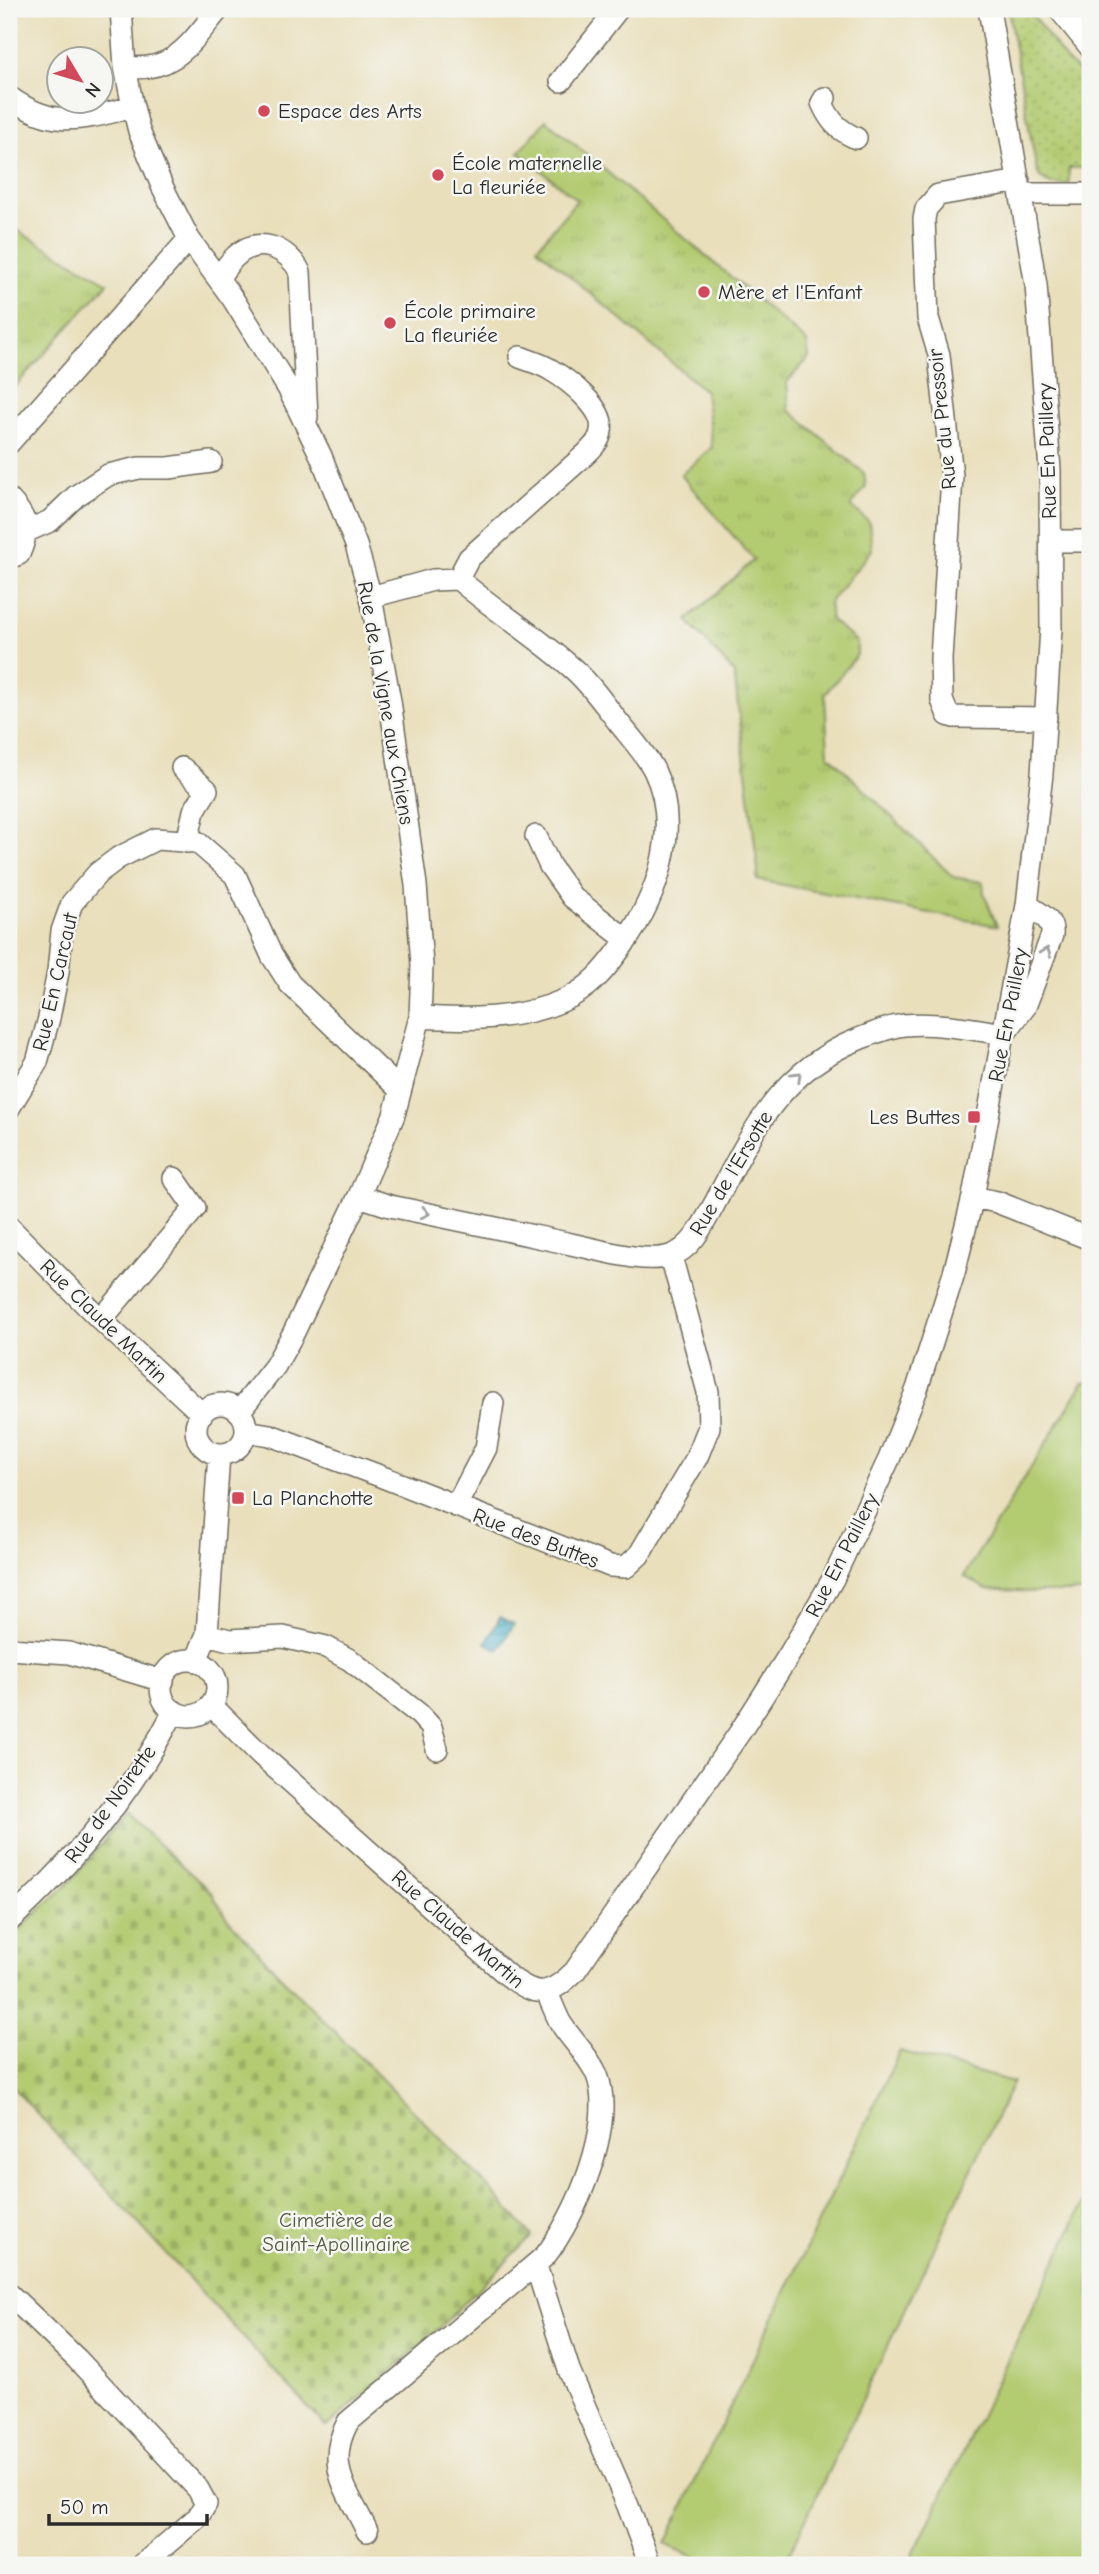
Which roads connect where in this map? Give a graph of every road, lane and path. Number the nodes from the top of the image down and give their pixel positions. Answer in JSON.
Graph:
{"nodes":[{"id":1,"x":121,"y":9,"type":"edge"},
{"id":2,"x":219,"y":9,"type":"edge"},
{"id":3,"x":618,"y":9,"type":"edge"},
{"id":4,"x":989,"y":9,"type":"edge"},
{"id":5,"x":1059,"y":9,"type":"edge"},
{"id":6,"x":1090,"y":47,"type":"edge"},
{"id":7,"x":125,"y":67,"type":"junction"},
{"id":8,"x":561,"y":81,"type":"dead end"},
{"id":9,"x":9,"y":97,"type":"edge"},
{"id":10,"x":825,"y":98,"type":"dead end"},
{"id":11,"x":133,"y":107,"type":"junction"},
{"id":12,"x":856,"y":138,"type":"dead end"},
{"id":13,"x":1020,"y":188,"type":"junction"},
{"id":14,"x":1090,"y":194,"type":"edge"},
{"id":15,"x":189,"y":239,"type":"junction"},
{"id":16,"x":218,"y":278,"type":"junction"},
{"id":17,"x":520,"y":357,"type":"dead end"},
{"id":18,"x":308,"y":426,"type":"junction"},
{"id":19,"x":9,"y":443,"type":"edge"},
{"id":20,"x":211,"y":462,"type":"dead end"},
{"id":21,"x":9,"y":499,"type":"edge"},
{"id":22,"x":27,"y":531,"type":"junction"},
{"id":23,"x":1051,"y":541,"type":"junction"},
{"id":24,"x":1090,"y":541,"type":"edge"},
{"id":25,"x":9,"y":558,"type":"edge"},
{"id":26,"x":458,"y":579,"type":"junction"},
{"id":27,"x":371,"y":597,"type":"junction"},
{"id":28,"x":1046,"y":718,"type":"junction"},
{"id":29,"x":182,"y":768,"type":"dead end"},
{"id":30,"x":536,"y":836,"type":"dead end"},
{"id":31,"x":187,"y":842,"type":"junction"},
{"id":32,"x":627,"y":940,"type":"junction"},
{"id":33,"x":420,"y":1017,"type":"junction"},
{"id":34,"x":1004,"y":1034,"type":"junction"},
{"id":35,"x":400,"y":1090,"type":"junction"},
{"id":36,"x":9,"y":1108,"type":"edge"},
{"id":37,"x":174,"y":1178,"type":"dead end"},
{"id":38,"x":359,"y":1196,"type":"junction"},
{"id":39,"x":973,"y":1197,"type":"junction"},
{"id":40,"x":9,"y":1227,"type":"edge"},
{"id":41,"x":1090,"y":1239,"type":"edge"},
{"id":42,"x":671,"y":1256,"type":"junction"},
{"id":43,"x":102,"y":1320,"type":"junction"},
{"id":44,"x":493,"y":1403,"type":"dead end"},
{"id":45,"x":202,"y":1414,"type":"junction"},
{"id":46,"x":242,"y":1422,"type":"junction"},
{"id":47,"x":219,"y":1454,"type":"junction"},
{"id":48,"x":456,"y":1506,"type":"junction"},
{"id":49,"x":207,"y":1634,"type":"junction"},
{"id":50,"x":9,"y":1649,"type":"edge"},
{"id":51,"x":196,"y":1661,"type":"junction"},
{"id":52,"x":163,"y":1681,"type":"junction"},
{"id":53,"x":211,"y":1705,"type":"junction"},
{"id":54,"x":173,"y":1711,"type":"junction"},
{"id":55,"x":437,"y":1749,"type":"dead end"},
{"id":56,"x":9,"y":1921,"type":"edge"},
{"id":57,"x":547,"y":1992,"type":"junction"},
{"id":58,"x":536,"y":2266,"type":"junction"},
{"id":59,"x":9,"y":2294,"type":"edge"},
{"id":60,"x":368,"y":2531,"type":"dead end"},
{"id":61,"x":142,"y":2565,"type":"edge"},
{"id":62,"x":650,"y":2565,"type":"edge"}],
"edges":[{"from":1,"to":7,"type":"street","name":"Rue de la Vigne aux Chiens"},
{"from":2,"to":7,"type":"street"},
{"from":3,"to":8,"type":"street"},
{"from":4,"to":13,"type":"street","name":"Rue En Paillery"},
{"from":5,"to":6,"type":"street"},
{"from":7,"to":11,"type":"street","name":"Rue de la Vigne aux Chiens"},
{"from":9,"to":11,"type":"street"},
{"from":10,"to":12,"type":"street"},
{"from":11,"to":15,"type":"street","name":"Rue de la Vigne aux Chiens"},
{"from":13,"to":14,"type":"street","name":"Rue du Pressoir"},
{"from":13,"to":23,"type":"street","name":"Rue En Paillery"},
{"from":13,"to":28,"type":"street","name":"Rue du Pressoir"},
{"from":15,"to":16,"type":"street","name":"Rue de la Vigne aux Chiens"},
{"from":15,"to":19,"type":"street"},
{"from":16,"to":18,"type":"street","name":"Rue de la Vigne aux Chiens"},
{"from":16,"to":18,"type":"street"},
{"from":17,"to":26,"type":"street"},
{"from":18,"to":27,"type":"street","name":"Rue de la Vigne aux Chiens"},
{"from":20,"to":22,"type":"street"},
{"from":21,"to":22,"type":"street"},
{"from":22,"to":25,"type":"street"},
{"from":23,"to":24,"type":"street"},
{"from":23,"to":28,"type":"street","name":"Rue En Paillery"},
{"from":26,"to":27,"type":"street"},
{"from":26,"to":32,"type":"street"},
{"from":27,"to":33,"type":"street","name":"Rue de la Vigne aux Chiens"},
{"from":28,"to":34,"type":"street","name":"Rue En Paillery"},
{"from":29,"to":31,"type":"street"},
{"from":30,"to":32,"type":"street"},
{"from":31,"to":35,"type":"street","name":"Rue En Carcaut"},
{"from":31,"to":36,"type":"street","name":"Rue En Carcaut"},
{"from":32,"to":33,"type":"street"},
{"from":33,"to":35,"type":"street","name":"Rue de la Vigne aux Chiens"},
{"from":34,"to":39,"type":"street","name":"Rue En Paillery"},
{"from":42,"to":34,"type":"street","name":"Rue de l'Ersotte","one_way":true},
{"from":35,"to":38,"type":"street","name":"Rue de la Vigne aux Chiens"},
{"from":37,"to":43,"type":"street"},
{"from":38,"to":42,"type":"street","one_way":true},
{"from":38,"to":46,"type":"street","name":"Rue de la Vigne aux Chiens"},
{"from":39,"to":41,"type":"street"},
{"from":39,"to":57,"type":"street","name":"Rue En Paillery"},
{"from":40,"to":43,"type":"street","name":"Rue Claude Martin"},
{"from":42,"to":48,"type":"street","name":"Rue des Buttes"},
{"from":43,"to":45,"type":"street","name":"Rue Claude Martin"},
{"from":44,"to":48,"type":"street"},
{"from":45,"to":46,"type":"street"},
{"from":45,"to":47,"type":"street"},
{"from":46,"to":47,"type":"street"},
{"from":46,"to":48,"type":"street","name":"Rue des Buttes"},
{"from":47,"to":49,"type":"street"},
{"from":49,"to":51,"type":"street"},
{"from":49,"to":55,"type":"street"},
{"from":50,"to":52,"type":"street"},
{"from":51,"to":52,"type":"street"},
{"from":51,"to":53,"type":"street"},
{"from":52,"to":54,"type":"street"},
{"from":53,"to":54,"type":"street"},
{"from":53,"to":57,"type":"street","name":"Rue Claude Martin"},
{"from":54,"to":56,"type":"street","name":"Rue de Noirette"},
{"from":57,"to":58,"type":"street","name":"Rue Claude Martin"},
{"from":58,"to":60,"type":"street","name":"Rue Claude Martin"},
{"from":58,"to":62,"type":"street"},
{"from":59,"to":61,"type":"street"}]}
